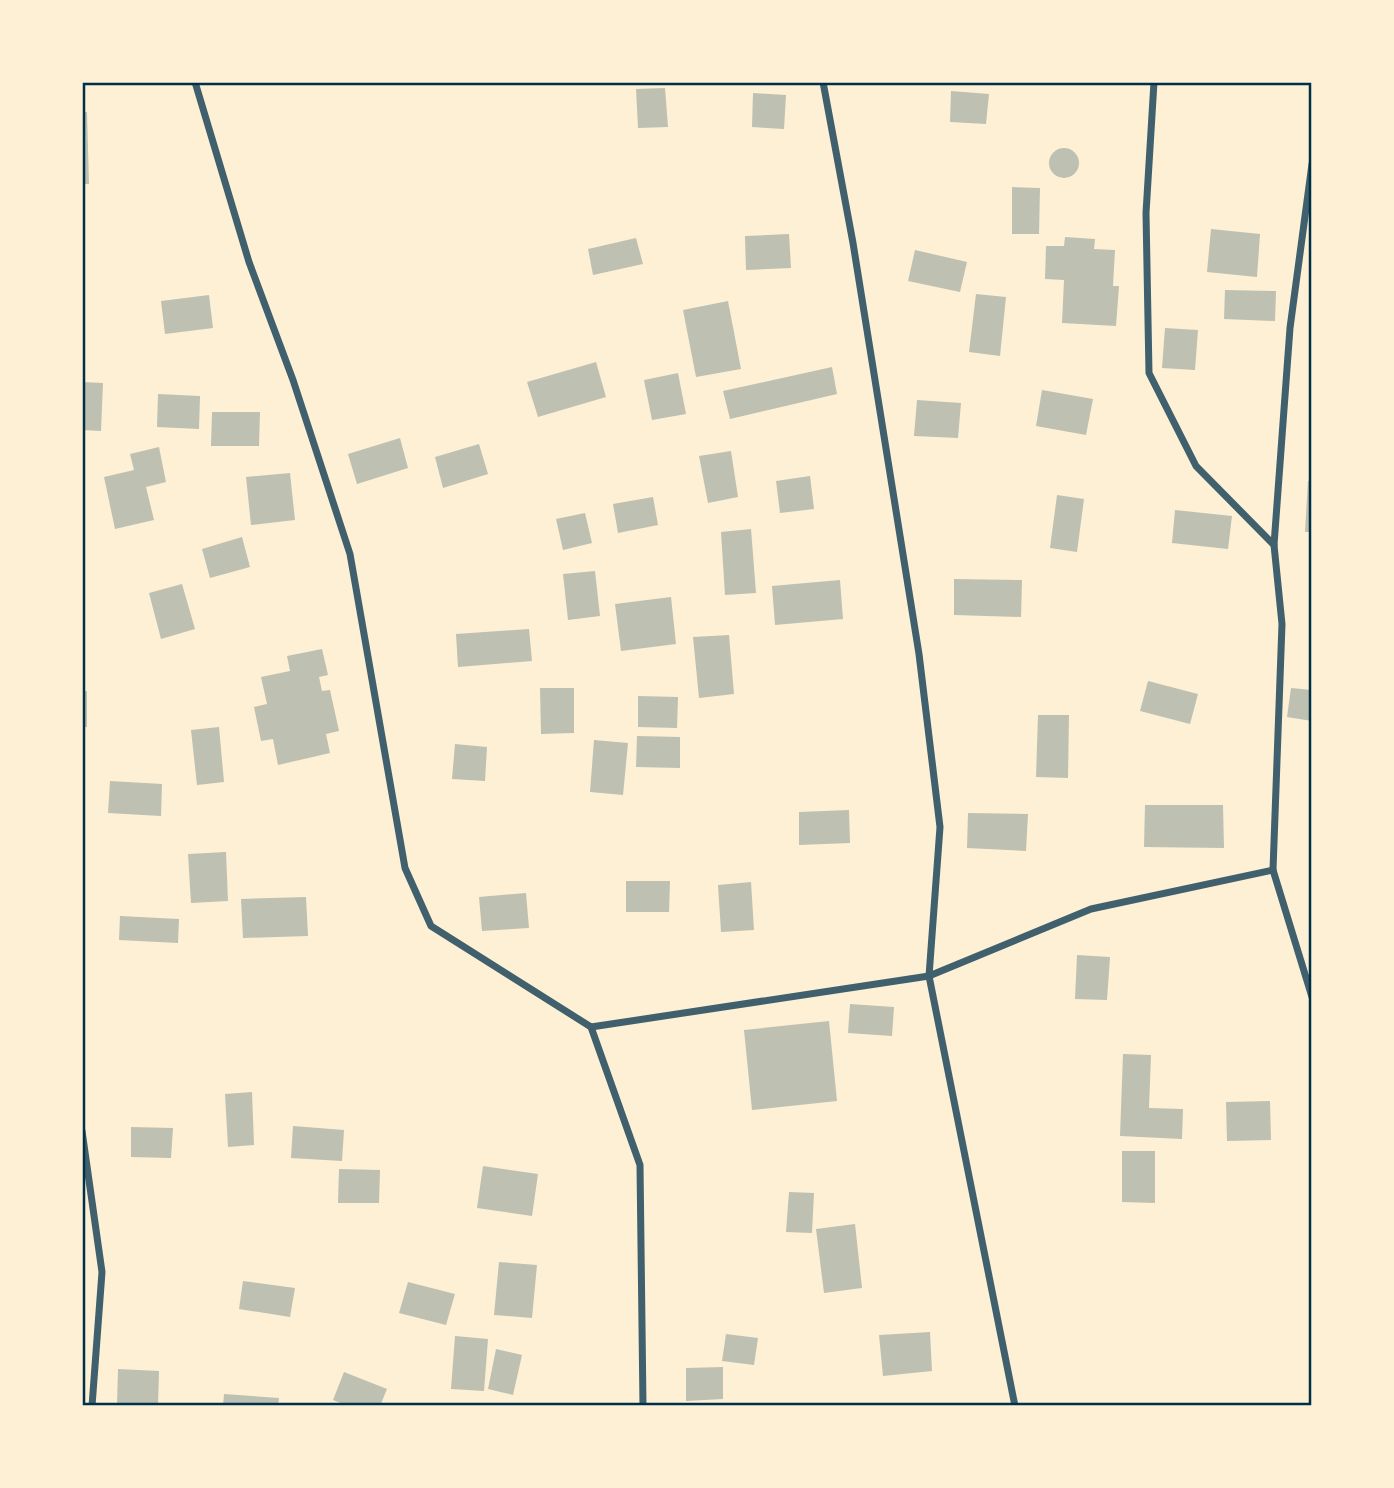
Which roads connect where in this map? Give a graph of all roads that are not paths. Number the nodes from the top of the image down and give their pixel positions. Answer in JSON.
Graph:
{"nodes":[{"id":1,"x":195,"y":82,"type":"edge"},
{"id":2,"x":823,"y":82,"type":"edge"},
{"id":3,"x":1154,"y":82,"type":"edge"},
{"id":4,"x":1312,"y":164,"type":"edge"},
{"id":5,"x":1274,"y":545,"type":"junction"},
{"id":6,"x":1273,"y":870,"type":"junction"},
{"id":7,"x":929,"y":976,"type":"junction"},
{"id":8,"x":1312,"y":997,"type":"edge"},
{"id":9,"x":591,"y":1027,"type":"junction"},
{"id":10,"x":82,"y":1131,"type":"edge"},
{"id":11,"x":92,"y":1406,"type":"edge"},
{"id":12,"x":643,"y":1406,"type":"edge"},
{"id":13,"x":1015,"y":1406,"type":"edge"}],
"edges":[{"from":1,"to":9,"type":"street"},
{"from":2,"to":7,"type":"street"},
{"from":3,"to":5,"type":"street"},
{"from":4,"to":5,"type":"street"},
{"from":5,"to":6,"type":"street"},
{"from":6,"to":7,"type":"street"},
{"from":6,"to":8,"type":"street"},
{"from":7,"to":9,"type":"street"},
{"from":7,"to":13,"type":"street"},
{"from":9,"to":12,"type":"street"},
{"from":10,"to":11,"type":"street"}]}
